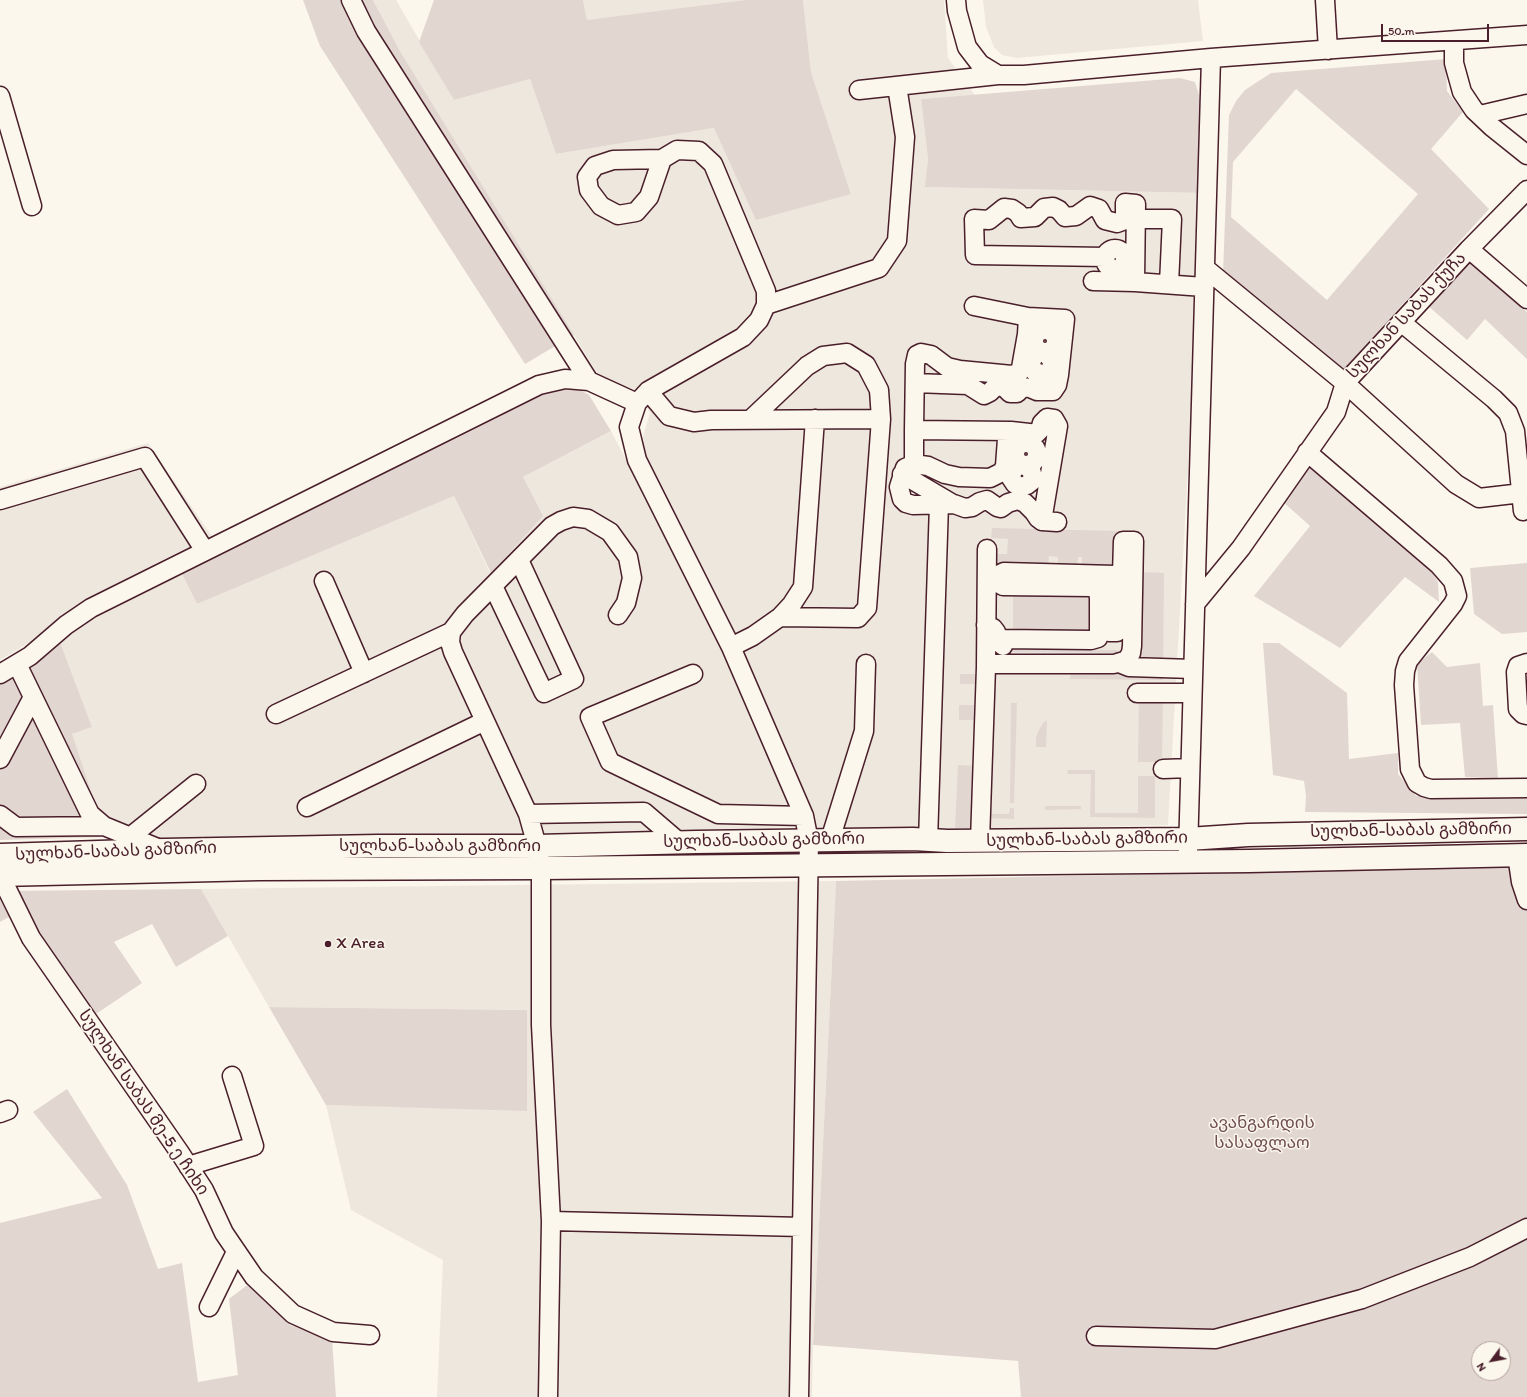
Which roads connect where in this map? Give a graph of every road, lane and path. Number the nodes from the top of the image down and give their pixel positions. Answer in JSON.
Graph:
{"nodes":[{"id":1,"x":351,"y":0,"type":"edge"},
{"id":2,"x":956,"y":0,"type":"edge"},
{"id":3,"x":1325,"y":0,"type":"edge"},
{"id":4,"x":1527,"y":35,"type":"edge"},
{"id":5,"x":1454,"y":40,"type":"junction"},
{"id":6,"x":1328,"y":50,"type":"junction"},
{"id":7,"x":1211,"y":58,"type":"junction"},
{"id":8,"x":998,"y":76,"type":"junction"},
{"id":9,"x":897,"y":86,"type":"junction"},
{"id":10,"x":859,"y":90,"type":"dead end"},
{"id":11,"x":0,"y":96,"type":"edge"},
{"id":12,"x":1527,"y":104,"type":"edge"},
{"id":13,"x":1480,"y":115,"type":"junction"},
{"id":14,"x":1527,"y":155,"type":"edge"},
{"id":15,"x":662,"y":159,"type":"dead end"},
{"id":16,"x":1527,"y":190,"type":"edge"},
{"id":17,"x":32,"y":206,"type":"dead end"},
{"id":18,"x":1136,"y":219,"type":"junction"},
{"id":19,"x":1469,"y":249,"type":"junction"},
{"id":20,"x":1106,"y":257,"type":"dead end"},
{"id":21,"x":1205,"y":268,"type":"junction"},
{"id":22,"x":1093,"y":282,"type":"dead end"},
{"id":23,"x":1135,"y":282,"type":"junction"},
{"id":24,"x":1169,"y":284,"type":"junction"},
{"id":25,"x":1204,"y":286,"type":"junction"},
{"id":26,"x":1527,"y":299,"type":"edge"},
{"id":27,"x":766,"y":305,"type":"junction"},
{"id":28,"x":974,"y":306,"type":"dead end"},
{"id":29,"x":1028,"y":317,"type":"junction"},
{"id":30,"x":1401,"y":322,"type":"junction"},
{"id":31,"x":1046,"y":324,"type":"junction"},
{"id":32,"x":1043,"y":352,"type":"dead end"},
{"id":33,"x":1019,"y":372,"type":"junction"},
{"id":34,"x":589,"y":381,"type":"junction"},
{"id":35,"x":915,"y":383,"type":"junction"},
{"id":36,"x":1345,"y":383,"type":"junction"},
{"id":37,"x":1030,"y":388,"type":"junction"},
{"id":38,"x":643,"y":397,"type":"junction"},
{"id":39,"x":815,"y":419,"type":"junction"},
{"id":40,"x":881,"y":419,"type":"junction"},
{"id":41,"x":750,"y":420,"type":"junction"},
{"id":42,"x":914,"y":430,"type":"junction"},
{"id":43,"x":1011,"y":431,"type":"junction"},
{"id":44,"x":1031,"y":439,"type":"junction"},
{"id":45,"x":1307,"y":452,"type":"junction"},
{"id":46,"x":1023,"y":465,"type":"dead end"},
{"id":47,"x":908,"y":469,"type":"junction"},
{"id":48,"x":1522,"y":493,"type":"junction"},
{"id":49,"x":0,"y":500,"type":"edge"},
{"id":50,"x":947,"y":504,"type":"junction"},
{"id":51,"x":1523,"y":511,"type":"dead end"},
{"id":52,"x":987,"y":549,"type":"dead end"},
{"id":53,"x":205,"y":551,"type":"junction"},
{"id":54,"x":519,"y":560,"type":"junction"},
{"id":55,"x":1117,"y":579,"type":"junction"},
{"id":56,"x":324,"y":581,"type":"dead end"},
{"id":57,"x":997,"y":581,"type":"junction"},
{"id":58,"x":493,"y":586,"type":"junction"},
{"id":59,"x":1195,"y":604,"type":"junction"},
{"id":60,"x":1112,"y":614,"type":"dead end"},
{"id":61,"x":618,"y":615,"type":"dead end"},
{"id":62,"x":780,"y":617,"type":"junction"},
{"id":63,"x":990,"y":623,"type":"junction"},
{"id":64,"x":451,"y":632,"type":"junction"},
{"id":65,"x":1099,"y":640,"type":"junction"},
{"id":66,"x":731,"y":647,"type":"junction"},
{"id":67,"x":1045,"y":660,"type":"junction"},
{"id":68,"x":986,"y":661,"type":"junction"},
{"id":69,"x":1119,"y":663,"type":"junction"},
{"id":70,"x":1527,"y":663,"type":"edge"},
{"id":71,"x":17,"y":664,"type":"junction"},
{"id":72,"x":866,"y":664,"type":"dead end"},
{"id":73,"x":1193,"y":669,"type":"junction"},
{"id":74,"x":364,"y":673,"type":"junction"},
{"id":75,"x":0,"y":674,"type":"edge"},
{"id":76,"x":693,"y":674,"type":"dead end"},
{"id":77,"x":1137,"y":693,"type":"dead end"},
{"id":78,"x":1192,"y":693,"type":"junction"},
{"id":79,"x":33,"y":697,"type":"junction"},
{"id":80,"x":276,"y":714,"type":"dead end"},
{"id":81,"x":1527,"y":715,"type":"edge"},
{"id":82,"x":485,"y":721,"type":"junction"},
{"id":83,"x":0,"y":759,"type":"edge"},
{"id":84,"x":1190,"y":768,"type":"junction"},
{"id":85,"x":1163,"y":769,"type":"dead end"},
{"id":86,"x":196,"y":784,"type":"dead end"},
{"id":87,"x":1527,"y":788,"type":"edge"},
{"id":88,"x":307,"y":807,"type":"dead end"},
{"id":89,"x":528,"y":814,"type":"junction"},
{"id":90,"x":0,"y":815,"type":"edge"},
{"id":91,"x":804,"y":816,"type":"junction"},
{"id":92,"x":104,"y":826,"type":"junction"},
{"id":93,"x":1527,"y":829,"type":"edge"},
{"id":94,"x":130,"y":837,"type":"junction"},
{"id":95,"x":1188,"y":839,"type":"junction"},
{"id":96,"x":819,"y":840,"type":"junction"},
{"id":97,"x":928,"y":841,"type":"junction"},
{"id":98,"x":980,"y":841,"type":"junction"},
{"id":99,"x":679,"y":842,"type":"junction"},
{"id":100,"x":537,"y":846,"type":"junction"},
{"id":101,"x":164,"y":850,"type":"junction"},
{"id":102,"x":0,"y":855,"type":"edge"},
{"id":103,"x":1522,"y":855,"type":"edge"},
{"id":104,"x":1188,"y":861,"type":"junction"},
{"id":105,"x":808,"y":865,"type":"junction"},
{"id":106,"x":542,"y":868,"type":"junction"},
{"id":107,"x":0,"y":875,"type":"edge"},
{"id":108,"x":1527,"y":900,"type":"edge"},
{"id":109,"x":232,"y":1076,"type":"dead end"},
{"id":110,"x":188,"y":1166,"type":"junction"},
{"id":111,"x":551,"y":1221,"type":"junction"},
{"id":112,"x":802,"y":1227,"type":"junction"},
{"id":113,"x":1527,"y":1228,"type":"edge"},
{"id":114,"x":236,"y":1252,"type":"junction"},
{"id":115,"x":209,"y":1307,"type":"dead end"},
{"id":116,"x":370,"y":1335,"type":"dead end"},
{"id":117,"x":1096,"y":1336,"type":"dead end"},
{"id":118,"x":548,"y":1397,"type":"edge"},
{"id":119,"x":799,"y":1397,"type":"edge"}],
"edges":[{"from":1,"to":34,"type":"street"},
{"from":2,"to":8,"type":"street"},
{"from":3,"to":6,"type":"street"},
{"from":4,"to":5,"type":"street"},
{"from":5,"to":6,"type":"street"},
{"from":5,"to":13,"type":"street"},
{"from":6,"to":7,"type":"street"},
{"from":7,"to":8,"type":"street"},
{"from":7,"to":21,"type":"street"},
{"from":8,"to":9,"type":"street"},
{"from":9,"to":10,"type":"street"},
{"from":9,"to":27,"type":"street"},
{"from":11,"to":17,"type":"street"},
{"from":12,"to":13,"type":"street"},
{"from":13,"to":14,"type":"street"},
{"from":15,"to":27,"type":"street"},
{"from":16,"to":19,"type":"street","name":"სულხან საბას ქუჩა"},
{"from":18,"to":20,"type":"street"},
{"from":18,"to":23,"type":"street"},
{"from":18,"to":24,"type":"street"},
{"from":19,"to":26,"type":"street","name":"სულხან საბას ქუჩა"},
{"from":19,"to":30,"type":"street","name":"სულხან საბას ქუჩა"},
{"from":21,"to":25,"type":"street"},
{"from":21,"to":36,"type":"street","name":"სულხან საბას ქუჩა"},
{"from":22,"to":23,"type":"street"},
{"from":23,"to":24,"type":"street"},
{"from":24,"to":25,"type":"street"},
{"from":25,"to":59,"type":"street"},
{"from":27,"to":38,"type":"street"},
{"from":28,"to":29,"type":"street"},
{"from":29,"to":31,"type":"street"},
{"from":29,"to":33,"type":"street"},
{"from":30,"to":36,"type":"street","name":"სულხან საბას ქუჩა"},
{"from":30,"to":48,"type":"street"},
{"from":31,"to":32,"type":"street"},
{"from":31,"to":37,"type":"street"},
{"from":33,"to":35,"type":"street"},
{"from":33,"to":37,"type":"street"},
{"from":34,"to":38,"type":"street"},
{"from":34,"to":53,"type":"street"},
{"from":35,"to":37,"type":"street"},
{"from":35,"to":42,"type":"street"},
{"from":36,"to":45,"type":"street"},
{"from":36,"to":48,"type":"street","name":"სულხან საბას ქუჩა"},
{"from":38,"to":41,"type":"street"},
{"from":38,"to":66,"type":"street"},
{"from":39,"to":40,"type":"street"},
{"from":39,"to":41,"type":"street"},
{"from":39,"to":62,"type":"street"},
{"from":40,"to":41,"type":"street"},
{"from":40,"to":62,"type":"street"},
{"from":42,"to":43,"type":"street"},
{"from":42,"to":47,"type":"street"},
{"from":43,"to":44,"type":"street"},
{"from":43,"to":47,"type":"street"},
{"from":44,"to":46,"type":"street"},
{"from":44,"to":50,"type":"street"},
{"from":45,"to":59,"type":"street"},
{"from":45,"to":87,"type":"street"},
{"from":47,"to":50,"type":"street"},
{"from":48,"to":51,"type":"street"},
{"from":49,"to":53,"type":"street"},
{"from":50,"to":97,"type":"street"},
{"from":52,"to":63,"type":"street"},
{"from":53,"to":71,"type":"street"},
{"from":54,"to":58,"type":"street"},
{"from":54,"to":58,"type":"street"},
{"from":54,"to":61,"type":"street"},
{"from":55,"to":57,"type":"street"},
{"from":55,"to":60,"type":"street"},
{"from":55,"to":69,"type":"street"},
{"from":56,"to":74,"type":"street"},
{"from":57,"to":63,"type":"street"},
{"from":57,"to":65,"type":"street"},
{"from":58,"to":64,"type":"street"},
{"from":59,"to":73,"type":"street"},
{"from":62,"to":66,"type":"street"},
{"from":63,"to":65,"type":"street"},
{"from":63,"to":68,"type":"street"},
{"from":64,"to":74,"type":"street"},
{"from":64,"to":82,"type":"street"},
{"from":65,"to":67,"type":"street"},
{"from":66,"to":91,"type":"street"},
{"from":67,"to":68,"type":"street"},
{"from":67,"to":69,"type":"street"},
{"from":68,"to":98,"type":"street"},
{"from":69,"to":73,"type":"street"},
{"from":70,"to":81,"type":"street"},
{"from":71,"to":75,"type":"street"},
{"from":71,"to":79,"type":"street"},
{"from":72,"to":96,"type":"street"},
{"from":73,"to":78,"type":"street"},
{"from":74,"to":80,"type":"street"},
{"from":76,"to":91,"type":"street"},
{"from":77,"to":78,"type":"street"},
{"from":78,"to":84,"type":"street"},
{"from":79,"to":83,"type":"street"},
{"from":79,"to":92,"type":"street"},
{"from":82,"to":88,"type":"street"},
{"from":82,"to":89,"type":"street"},
{"from":84,"to":85,"type":"street"},
{"from":84,"to":95,"type":"street"},
{"from":86,"to":94,"type":"street"},
{"from":89,"to":99,"type":"street"},
{"from":89,"to":100,"type":"street"},
{"from":90,"to":92,"type":"street"},
{"from":91,"to":96,"type":"street"},
{"from":92,"to":94,"type":"street"},
{"from":93,"to":95,"type":"main road","name":"სულხან-საბას გამზირი"},
{"from":94,"to":101,"type":"street"},
{"from":95,"to":98,"type":"main road","name":"სულხან-საბას გამზირი"},
{"from":95,"to":104,"type":"street"},
{"from":96,"to":97,"type":"main road","name":"სულხან-საბას გამზირი"},
{"from":96,"to":99,"type":"main road","name":"სულხან-საბას გამზირი"},
{"from":96,"to":105,"type":"street"},
{"from":97,"to":98,"type":"main road","name":"სულხან-საბას გამზირი"},
{"from":99,"to":100,"type":"main road","name":"სულხან-საბას გამზირი"},
{"from":100,"to":101,"type":"main road","name":"სულხან-საბას გამზირი"},
{"from":100,"to":106,"type":"street"},
{"from":101,"to":102,"type":"main road","name":"სულხან-საბას გამზირი"},
{"from":103,"to":104,"type":"main road","name":"სულხან-საბას გამზირი"},
{"from":103,"to":108,"type":"street"},
{"from":104,"to":105,"type":"main road","name":"სულხან-საბას გამზირი"},
{"from":105,"to":106,"type":"main road","name":"სულხან-საბას გამზირი"},
{"from":105,"to":112,"type":"street"},
{"from":106,"to":107,"type":"main road","name":"სულხან-საბას გამზირი"},
{"from":106,"to":111,"type":"street"},
{"from":107,"to":110,"type":"street","name":"სულხან საბას მე-5 ე ჩიხი"},
{"from":109,"to":110,"type":"street"},
{"from":110,"to":114,"type":"street","name":"სულხან საბას მე-5 ე ჩიხი"},
{"from":111,"to":112,"type":"street"},
{"from":111,"to":118,"type":"street"},
{"from":112,"to":119,"type":"street"},
{"from":113,"to":117,"type":"street"},
{"from":114,"to":115,"type":"street"},
{"from":114,"to":116,"type":"street","name":"სულხან საბას მე-5 ე ჩიხი"}]}
